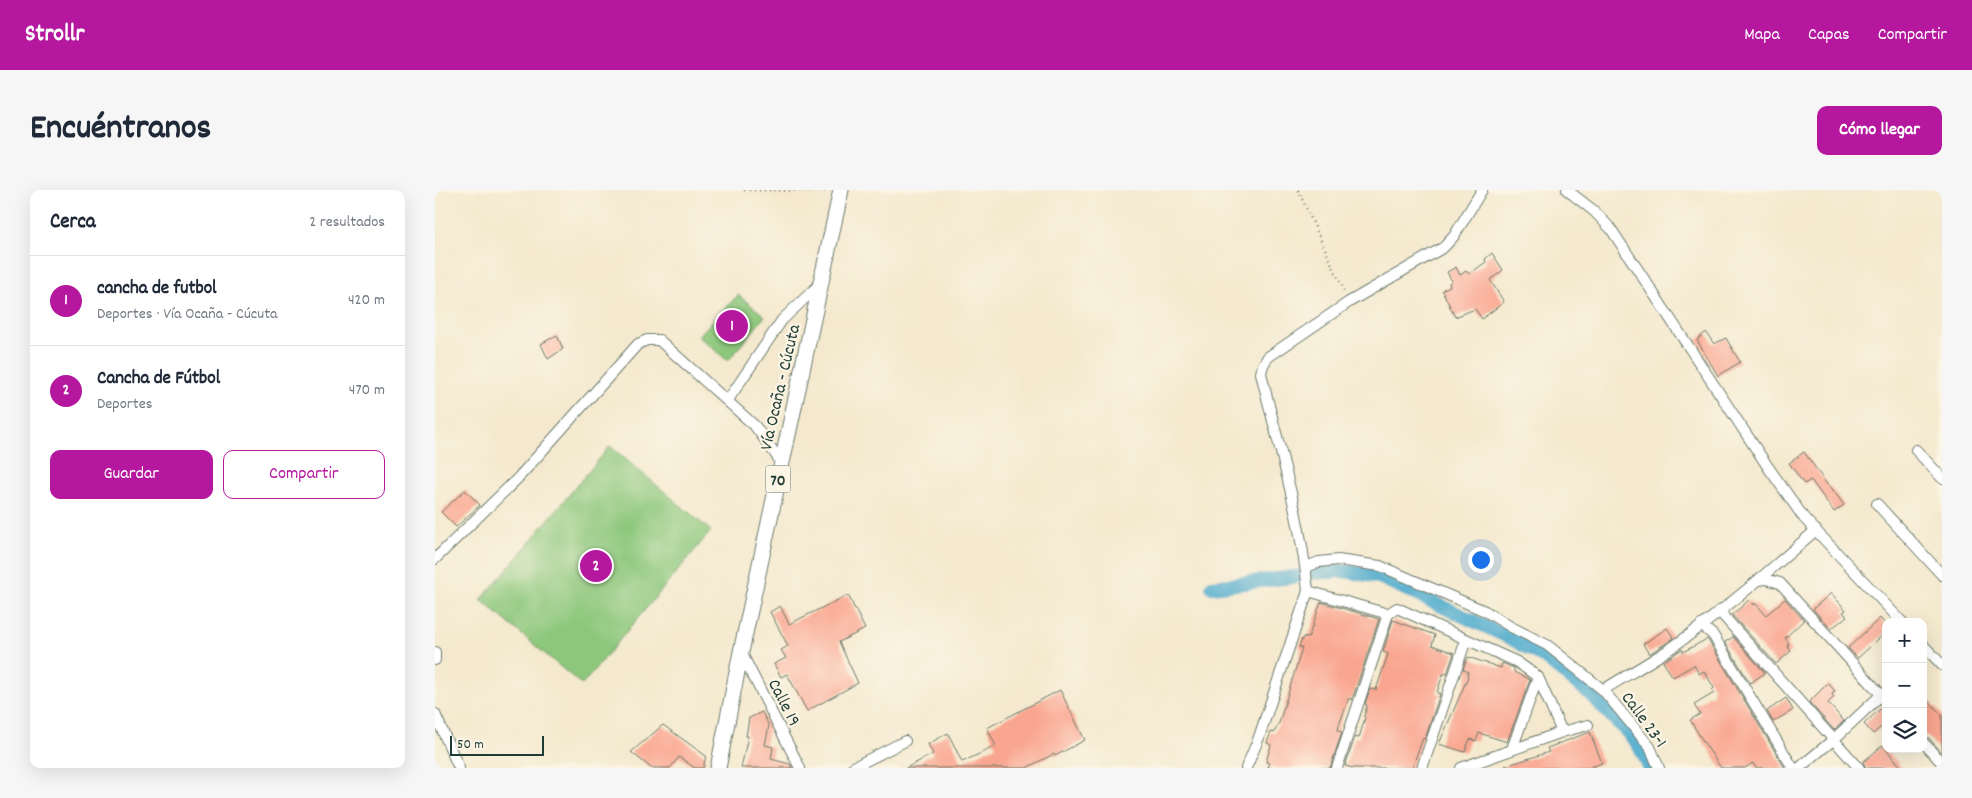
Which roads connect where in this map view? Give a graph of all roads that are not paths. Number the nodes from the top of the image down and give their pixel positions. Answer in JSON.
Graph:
{"nodes":[{"id":1,"x":1482,"y":190,"type":"edge"},
{"id":2,"x":1567,"y":190,"type":"edge"},
{"id":3,"x":841,"y":191,"type":"edge"},
{"id":4,"x":820,"y":284,"type":"junction"},
{"id":5,"x":728,"y":400,"type":"junction"},
{"id":6,"x":1916,"y":450,"type":"dead end"},
{"id":7,"x":781,"y":462,"type":"junction"},
{"id":8,"x":1942,"y":478,"type":"edge"},
{"id":9,"x":1877,"y":504,"type":"dead end"},
{"id":10,"x":1816,"y":530,"type":"junction"},
{"id":11,"x":435,"y":559,"type":"edge"},
{"id":12,"x":1306,"y":566,"type":"junction"},
{"id":13,"x":1942,"y":575,"type":"edge"},
{"id":14,"x":1759,"y":580,"type":"junction"},
{"id":15,"x":1308,"y":591,"type":"junction"},
{"id":16,"x":1719,"y":611,"type":"junction"},
{"id":17,"x":1388,"y":614,"type":"junction"},
{"id":18,"x":1897,"y":618,"type":"edge"},
{"id":19,"x":1701,"y":625,"type":"junction"},
{"id":20,"x":1466,"y":640,"type":"junction"},
{"id":21,"x":1927,"y":649,"type":"edge"},
{"id":22,"x":435,"y":652,"type":"edge"},
{"id":23,"x":741,"y":652,"type":"junction"},
{"id":24,"x":435,"y":660,"type":"edge"},
{"id":25,"x":1942,"y":665,"type":"edge"},
{"id":26,"x":1538,"y":677,"type":"junction"},
{"id":27,"x":1603,"y":690,"type":"junction"},
{"id":28,"x":1882,"y":697,"type":"edge"},
{"id":29,"x":1882,"y":699,"type":"edge"},
{"id":30,"x":435,"y":714,"type":"edge"},
{"id":31,"x":1588,"y":725,"type":"dead end"},
{"id":32,"x":1562,"y":732,"type":"junction"},
{"id":33,"x":1833,"y":740,"type":"junction"},
{"id":34,"x":905,"y":741,"type":"dead end"},
{"id":35,"x":1927,"y":746,"type":"edge"},
{"id":36,"x":1512,"y":749,"type":"junction"},
{"id":37,"x":1942,"y":763,"type":"edge"},
{"id":38,"x":459,"y":768,"type":"edge"},
{"id":39,"x":718,"y":768,"type":"edge"},
{"id":40,"x":800,"y":768,"type":"edge"},
{"id":41,"x":851,"y":768,"type":"edge"},
{"id":42,"x":1246,"y":768,"type":"edge"},
{"id":43,"x":1337,"y":768,"type":"edge"},
{"id":44,"x":1421,"y":768,"type":"edge"},
{"id":45,"x":1461,"y":768,"type":"edge"},
{"id":46,"x":1659,"y":768,"type":"edge"},
{"id":47,"x":1793,"y":768,"type":"edge"},
{"id":48,"x":1799,"y":768,"type":"edge"},
{"id":49,"x":1859,"y":768,"type":"edge"}],
"edges":[{"from":1,"to":12,"type":"street"},
{"from":2,"to":10,"type":"street"},
{"from":3,"to":4,"type":"main road","name":"Vía Ocaña - Cúcuta","number":"70"},
{"from":4,"to":5,"type":"street"},
{"from":4,"to":7,"type":"main road","name":"Vía Ocaña - Cúcuta","number":"70"},
{"from":5,"to":7,"type":"street"},
{"from":5,"to":11,"type":"street"},
{"from":6,"to":8,"type":"street"},
{"from":7,"to":23,"type":"main road","name":"Vía Ocaña - Cúcuta","number":"70"},
{"from":9,"to":13,"type":"street"},
{"from":10,"to":14,"type":"street"},
{"from":10,"to":18,"type":"street"},
{"from":12,"to":15,"type":"street"},
{"from":12,"to":27,"type":"street","name":"Calle 23-1"},
{"from":14,"to":16,"type":"street"},
{"from":14,"to":28,"type":"street"},
{"from":15,"to":17,"type":"street"},
{"from":15,"to":42,"type":"street"},
{"from":16,"to":19,"type":"street"},
{"from":16,"to":33,"type":"street"},
{"from":17,"to":20,"type":"street"},
{"from":17,"to":43,"type":"street"},
{"from":19,"to":27,"type":"street"},
{"from":19,"to":47,"type":"street"},
{"from":20,"to":26,"type":"street"},
{"from":20,"to":44,"type":"street"},
{"from":21,"to":25,"type":"street"},
{"from":22,"to":24,"type":"street"},
{"from":23,"to":39,"type":"main road","name":"Vía Ocaña - Cúcuta","number":"70"},
{"from":23,"to":40,"type":"street","name":"Calle 19"},
{"from":26,"to":32,"type":"street"},
{"from":26,"to":36,"type":"street"},
{"from":27,"to":46,"type":"street","name":"Calle 23-1"},
{"from":29,"to":33,"type":"street"},
{"from":30,"to":38,"type":"street"},
{"from":31,"to":32,"type":"street"},
{"from":32,"to":36,"type":"street"},
{"from":33,"to":48,"type":"street"},
{"from":33,"to":49,"type":"street"},
{"from":34,"to":41,"type":"street"},
{"from":35,"to":37,"type":"street"},
{"from":36,"to":45,"type":"street"}]}
